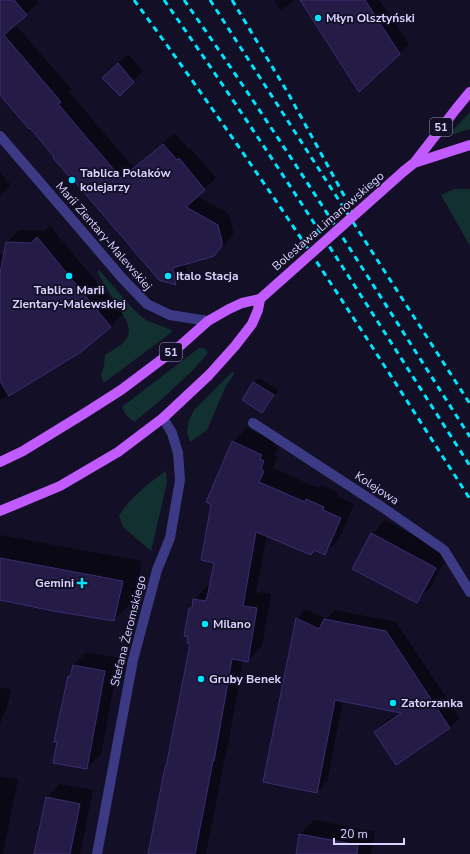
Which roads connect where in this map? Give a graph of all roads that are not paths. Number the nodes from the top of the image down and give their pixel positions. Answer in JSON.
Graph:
{"nodes":[{"id":1,"x":470,"y":92,"type":"edge"},
{"id":2,"x":0,"y":136,"type":"edge"},
{"id":3,"x":470,"y":145,"type":"edge"},
{"id":4,"x":414,"y":162,"type":"junction"},
{"id":5,"x":260,"y":299,"type":"junction"},
{"id":6,"x":208,"y":321,"type":"junction"},
{"id":7,"x":163,"y":418,"type":"junction"},
{"id":8,"x":253,"y":423,"type":"dead end"},
{"id":9,"x":0,"y":462,"type":"edge"},
{"id":10,"x":0,"y":511,"type":"edge"},
{"id":11,"x":470,"y":592,"type":"edge"},
{"id":12,"x":97,"y":854,"type":"edge"}],
"edges":[{"from":1,"to":4,"type":"main road","name":"Bolesława Limanowskiego","number":"51"},
{"from":2,"to":6,"type":"street","name":"Marii Zientary-Malewskiej"},
{"from":3,"to":4,"type":"main road","name":"Bolesława Limanowskiego","number":"51"},
{"from":4,"to":5,"type":"main road","name":"Bolesława Limanowskiego","number":"51","bridge":true},
{"from":5,"to":6,"type":"main road","name":"Bolesława Limanowskiego","number":"51"},
{"from":5,"to":7,"type":"main road"},
{"from":6,"to":9,"type":"main road","name":"Bolesława Limanowskiego","number":"51"},
{"from":7,"to":10,"type":"main road"},
{"from":7,"to":12,"type":"street","name":"Stefana Żeromskiego"},
{"from":8,"to":11,"type":"street","name":"Kolejowa"}]}
